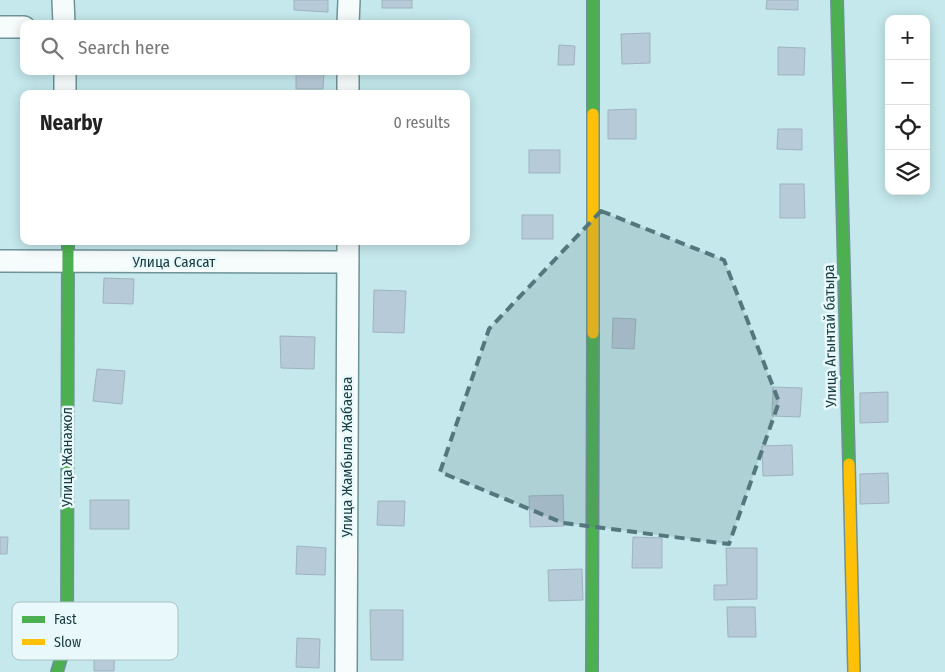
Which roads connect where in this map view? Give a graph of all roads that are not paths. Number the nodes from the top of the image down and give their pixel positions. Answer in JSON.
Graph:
{"nodes":[{"id":1,"x":64,"y":0,"type":"edge"},
{"id":2,"x":348,"y":0,"type":"edge"},
{"id":3,"x":593,"y":0,"type":"edge"},
{"id":4,"x":837,"y":0,"type":"edge"},
{"id":5,"x":64,"y":20,"type":"edge"},
{"id":6,"x":348,"y":20,"type":"edge"},
{"id":7,"x":0,"y":27,"type":"edge"},
{"id":8,"x":20,"y":27,"type":"edge"},
{"id":9,"x":65,"y":75,"type":"edge"},
{"id":10,"x":348,"y":75,"type":"edge"},
{"id":11,"x":65,"y":90,"type":"edge"},
{"id":12,"x":348,"y":90,"type":"edge"},
{"id":13,"x":348,"y":245,"type":"edge"},
{"id":14,"x":68,"y":251,"type":"edge"},
{"id":15,"x":0,"y":261,"type":"edge"},
{"id":16,"x":347,"y":262,"type":"junction"},
{"id":17,"x":67,"y":602,"type":"edge"},
{"id":18,"x":61,"y":660,"type":"edge"},
{"id":19,"x":57,"y":672,"type":"edge"},
{"id":20,"x":346,"y":672,"type":"edge"},
{"id":21,"x":592,"y":672,"type":"edge"},
{"id":22,"x":854,"y":672,"type":"edge"}],
"edges":[{"from":1,"to":5,"type":"street"},
{"from":2,"to":6,"type":"street"},
{"from":3,"to":21,"type":"street"},
{"from":4,"to":22,"type":"street","name":"Улица Агынтай батыра"},
{"from":7,"to":8,"type":"street"},
{"from":9,"to":11,"type":"street"},
{"from":10,"to":12,"type":"street"},
{"from":13,"to":16,"type":"street","name":"Улица Жамбыла Жабаева"},
{"from":14,"to":15,"type":"street","name":"Улица Саясат"},
{"from":14,"to":16,"type":"street","name":"Улица Саясат"},
{"from":14,"to":17,"type":"street","name":"Улица Жанажол"},
{"from":16,"to":20,"type":"street","name":"Улица Жамбыла Жабаева"},
{"from":18,"to":19,"type":"street","name":"Улица Жанажол"}]}
